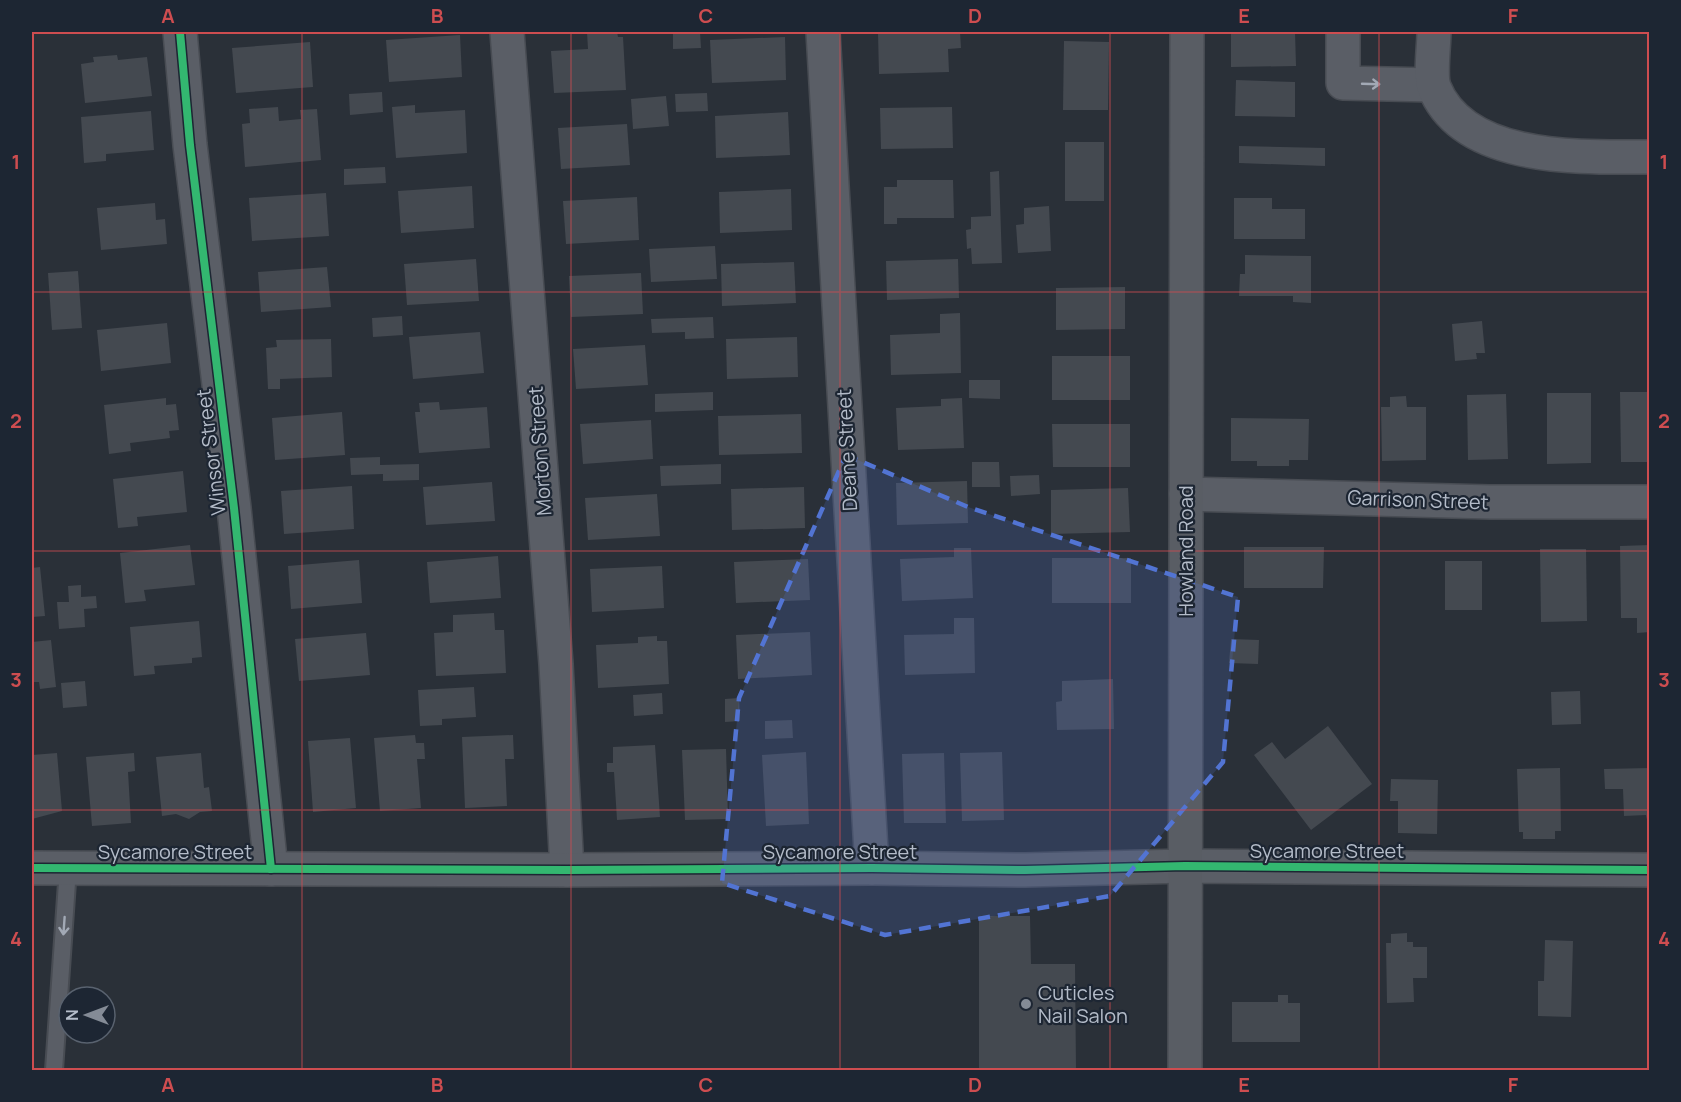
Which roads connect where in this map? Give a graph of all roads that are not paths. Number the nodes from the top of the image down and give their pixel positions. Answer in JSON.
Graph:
{"nodes":[{"id":1,"x":180,"y":32,"type":"edge"},
{"id":2,"x":507,"y":32,"type":"edge"},
{"id":3,"x":823,"y":32,"type":"edge"},
{"id":4,"x":1187,"y":32,"type":"edge"},
{"id":5,"x":1343,"y":32,"type":"edge"},
{"id":6,"x":1434,"y":32,"type":"edge"},
{"id":7,"x":1433,"y":85,"type":"junction"},
{"id":8,"x":1650,"y":157,"type":"edge"},
{"id":9,"x":1186,"y":494,"type":"junction"},
{"id":10,"x":1650,"y":502,"type":"edge"},
{"id":11,"x":1185,"y":866,"type":"junction"},
{"id":12,"x":32,"y":868,"type":"edge"},
{"id":13,"x":68,"y":868,"type":"junction"},
{"id":14,"x":872,"y":868,"type":"junction"},
{"id":15,"x":271,"y":869,"type":"junction"},
{"id":16,"x":567,"y":870,"type":"junction"},
{"id":17,"x":1650,"y":870,"type":"edge"},
{"id":18,"x":54,"y":1071,"type":"edge"},
{"id":19,"x":1185,"y":1071,"type":"edge"}],
"edges":[{"from":1,"to":15,"type":"street","name":"Winsor Street"},
{"from":2,"to":16,"type":"street","name":"Morton Street"},
{"from":3,"to":14,"type":"street","name":"Deane Street"},
{"from":4,"to":9,"type":"main road","name":"Howland Road"},
{"from":5,"to":7,"type":"street","one_way":true},
{"from":6,"to":7,"type":"street"},
{"from":7,"to":8,"type":"street"},
{"from":9,"to":10,"type":"street","name":"Garrison Street"},
{"from":9,"to":11,"type":"main road","name":"Howland Road"},
{"from":11,"to":14,"type":"street","name":"Sycamore Street"},
{"from":11,"to":17,"type":"street","name":"Sycamore Street"},
{"from":11,"to":19,"type":"main road","name":"Howland Road"},
{"from":12,"to":13,"type":"street","name":"Sycamore Street"},
{"from":13,"to":15,"type":"street","name":"Sycamore Street"},
{"from":13,"to":18,"type":"lane","one_way":true},
{"from":14,"to":16,"type":"street","name":"Sycamore Street"},
{"from":15,"to":16,"type":"street","name":"Sycamore Street"}]}
